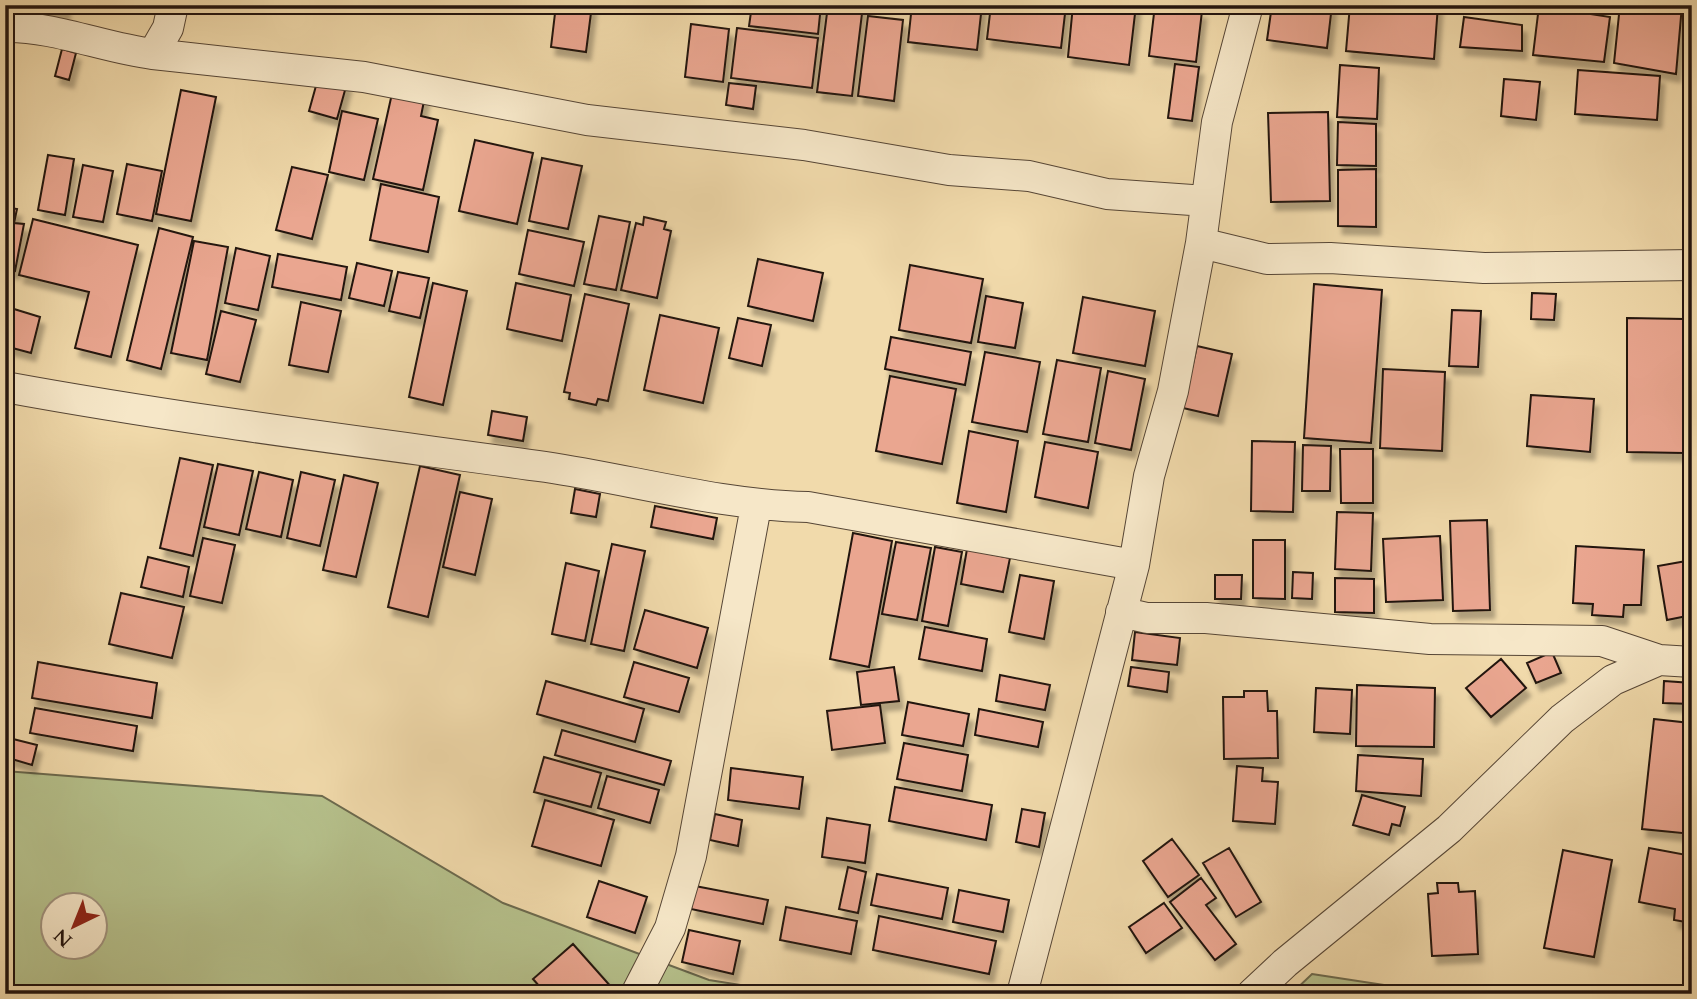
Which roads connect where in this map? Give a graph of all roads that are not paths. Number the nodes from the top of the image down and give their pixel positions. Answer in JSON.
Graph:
{"nodes":[{"id":1,"x":173,"y":5,"type":"edge"},
{"id":2,"x":1248,"y":5,"type":"edge"},
{"id":3,"x":5,"y":27,"type":"edge"},
{"id":4,"x":153,"y":54,"type":"junction"},
{"id":5,"x":1206,"y":201,"type":"junction"},
{"id":6,"x":1200,"y":243,"type":"junction"},
{"id":7,"x":1692,"y":265,"type":"edge"},
{"id":8,"x":5,"y":387,"type":"edge"},
{"id":9,"x":756,"y":506,"type":"junction"},
{"id":10,"x":1134,"y":565,"type":"junction"},
{"id":11,"x":1121,"y":612,"type":"junction"},
{"id":12,"x":1659,"y":660,"type":"junction"},
{"id":13,"x":1692,"y":662,"type":"edge"},
{"id":14,"x":636,"y":994,"type":"edge"},
{"id":15,"x":1022,"y":994,"type":"edge"},
{"id":16,"x":1252,"y":994,"type":"edge"}],
"edges":[{"from":1,"to":4,"type":"street"},
{"from":2,"to":5,"type":"street"},
{"from":3,"to":4,"type":"street"},
{"from":4,"to":5,"type":"street"},
{"from":5,"to":6,"type":"street"},
{"from":6,"to":7,"type":"street"},
{"from":6,"to":10,"type":"street"},
{"from":8,"to":9,"type":"street"},
{"from":9,"to":10,"type":"street"},
{"from":9,"to":14,"type":"street"},
{"from":10,"to":11,"type":"street"},
{"from":11,"to":12,"type":"street"},
{"from":11,"to":15,"type":"street"},
{"from":12,"to":13,"type":"street"},
{"from":12,"to":16,"type":"street"}]}
